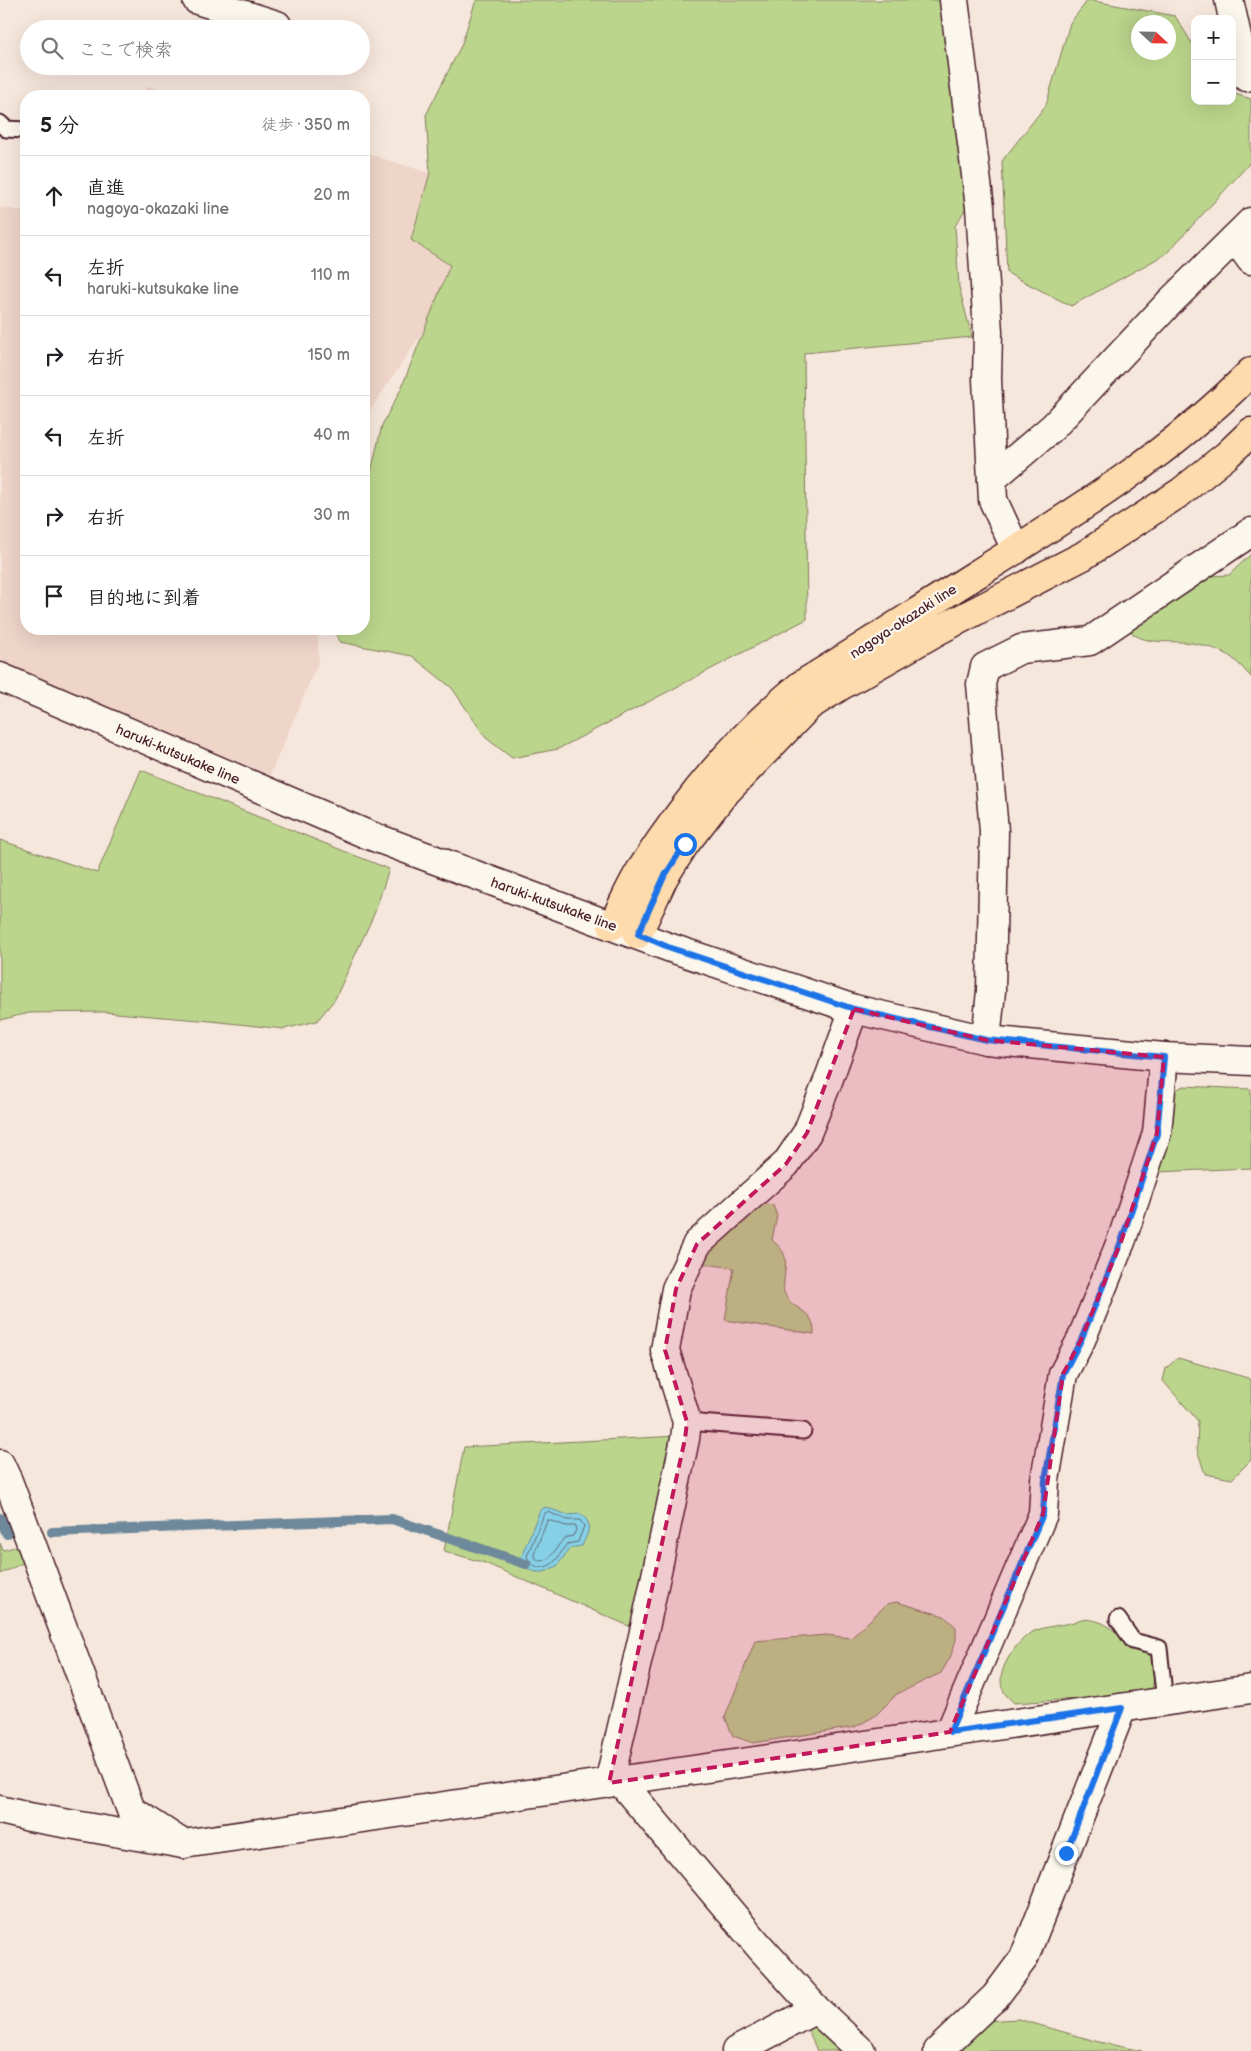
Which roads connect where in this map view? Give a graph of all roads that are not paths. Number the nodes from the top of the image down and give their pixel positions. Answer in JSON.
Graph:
{"nodes":[{"id":1,"x":196,"y":0,"type":"edge"},
{"id":2,"x":954,"y":0,"type":"edge"},
{"id":3,"x":1229,"y":0,"type":"edge"},
{"id":4,"x":261,"y":20,"type":"edge"},
{"id":5,"x":1246,"y":77,"type":"dead end"},
{"id":6,"x":0,"y":124,"type":"edge"},
{"id":7,"x":20,"y":130,"type":"edge"},
{"id":8,"x":1243,"y":230,"type":"edge"},
{"id":9,"x":1251,"y":260,"type":"edge"},
{"id":10,"x":1251,"y":372,"type":"edge"},
{"id":11,"x":1251,"y":432,"type":"edge"},
{"id":12,"x":992,"y":479,"type":"junction"},
{"id":13,"x":1251,"y":532,"type":"edge"},
{"id":14,"x":1016,"y":550,"type":"junction"},
{"id":15,"x":0,"y":677,"type":"edge"},
{"id":16,"x":612,"y":926,"type":"junction"},
{"id":17,"x":638,"y":934,"type":"junction"},
{"id":18,"x":854,"y":1009,"type":"junction"},
{"id":19,"x":986,"y":1040,"type":"junction"},
{"id":20,"x":1164,"y":1057,"type":"junction"},
{"id":21,"x":1251,"y":1061,"type":"edge"},
{"id":22,"x":687,"y":1422,"type":"junction"},
{"id":23,"x":803,"y":1431,"type":"dead end"},
{"id":24,"x":0,"y":1464,"type":"edge"},
{"id":25,"x":1118,"y":1619,"type":"dead end"},
{"id":26,"x":1251,"y":1689,"type":"edge"},
{"id":27,"x":1164,"y":1702,"type":"junction"},
{"id":28,"x":1122,"y":1708,"type":"junction"},
{"id":29,"x":950,"y":1732,"type":"junction"},
{"id":30,"x":615,"y":1782,"type":"junction"},
{"id":31,"x":0,"y":1810,"type":"edge"},
{"id":32,"x":183,"y":1844,"type":"junction"},
{"id":33,"x":816,"y":2009,"type":"junction"},
{"id":34,"x":736,"y":2051,"type":"edge"},
{"id":35,"x":861,"y":2051,"type":"edge"},
{"id":36,"x":938,"y":2051,"type":"edge"}],
"edges":[{"from":1,"to":4,"type":"street"},
{"from":2,"to":12,"type":"street"},
{"from":3,"to":5,"type":"street"},
{"from":6,"to":7,"type":"lane"},
{"from":8,"to":9,"type":"street"},
{"from":8,"to":12,"type":"street"},
{"from":10,"to":14,"type":"main road","name":"nagoya-okazaki line"},
{"from":11,"to":17,"type":"main road","name":"nagoya-okazaki line"},
{"from":12,"to":14,"type":"street"},
{"from":13,"to":19,"type":"street"},
{"from":14,"to":16,"type":"main road","name":"nagoya-okazaki line"},
{"from":15,"to":16,"type":"street","name":"haruki-kutsukake line"},
{"from":16,"to":17,"type":"street","name":"haruki-kutsukake line"},
{"from":17,"to":18,"type":"street","name":"haruki-kutsukake line"},
{"from":18,"to":19,"type":"street","name":"haruki-kutsukake line"},
{"from":18,"to":22,"type":"street"},
{"from":19,"to":20,"type":"street","name":"haruki-kutsukake line"},
{"from":20,"to":21,"type":"street","name":"haruki-kutsukake line"},
{"from":20,"to":29,"type":"street"},
{"from":22,"to":23,"type":"lane"},
{"from":22,"to":30,"type":"street"},
{"from":24,"to":32,"type":"street"},
{"from":25,"to":27,"type":"lane"},
{"from":26,"to":27,"type":"street"},
{"from":27,"to":28,"type":"street"},
{"from":28,"to":29,"type":"street"},
{"from":28,"to":36,"type":"street"},
{"from":29,"to":30,"type":"street"},
{"from":30,"to":32,"type":"street"},
{"from":30,"to":33,"type":"street"},
{"from":31,"to":32,"type":"street"},
{"from":33,"to":34,"type":"street"},
{"from":33,"to":35,"type":"street"}]}
